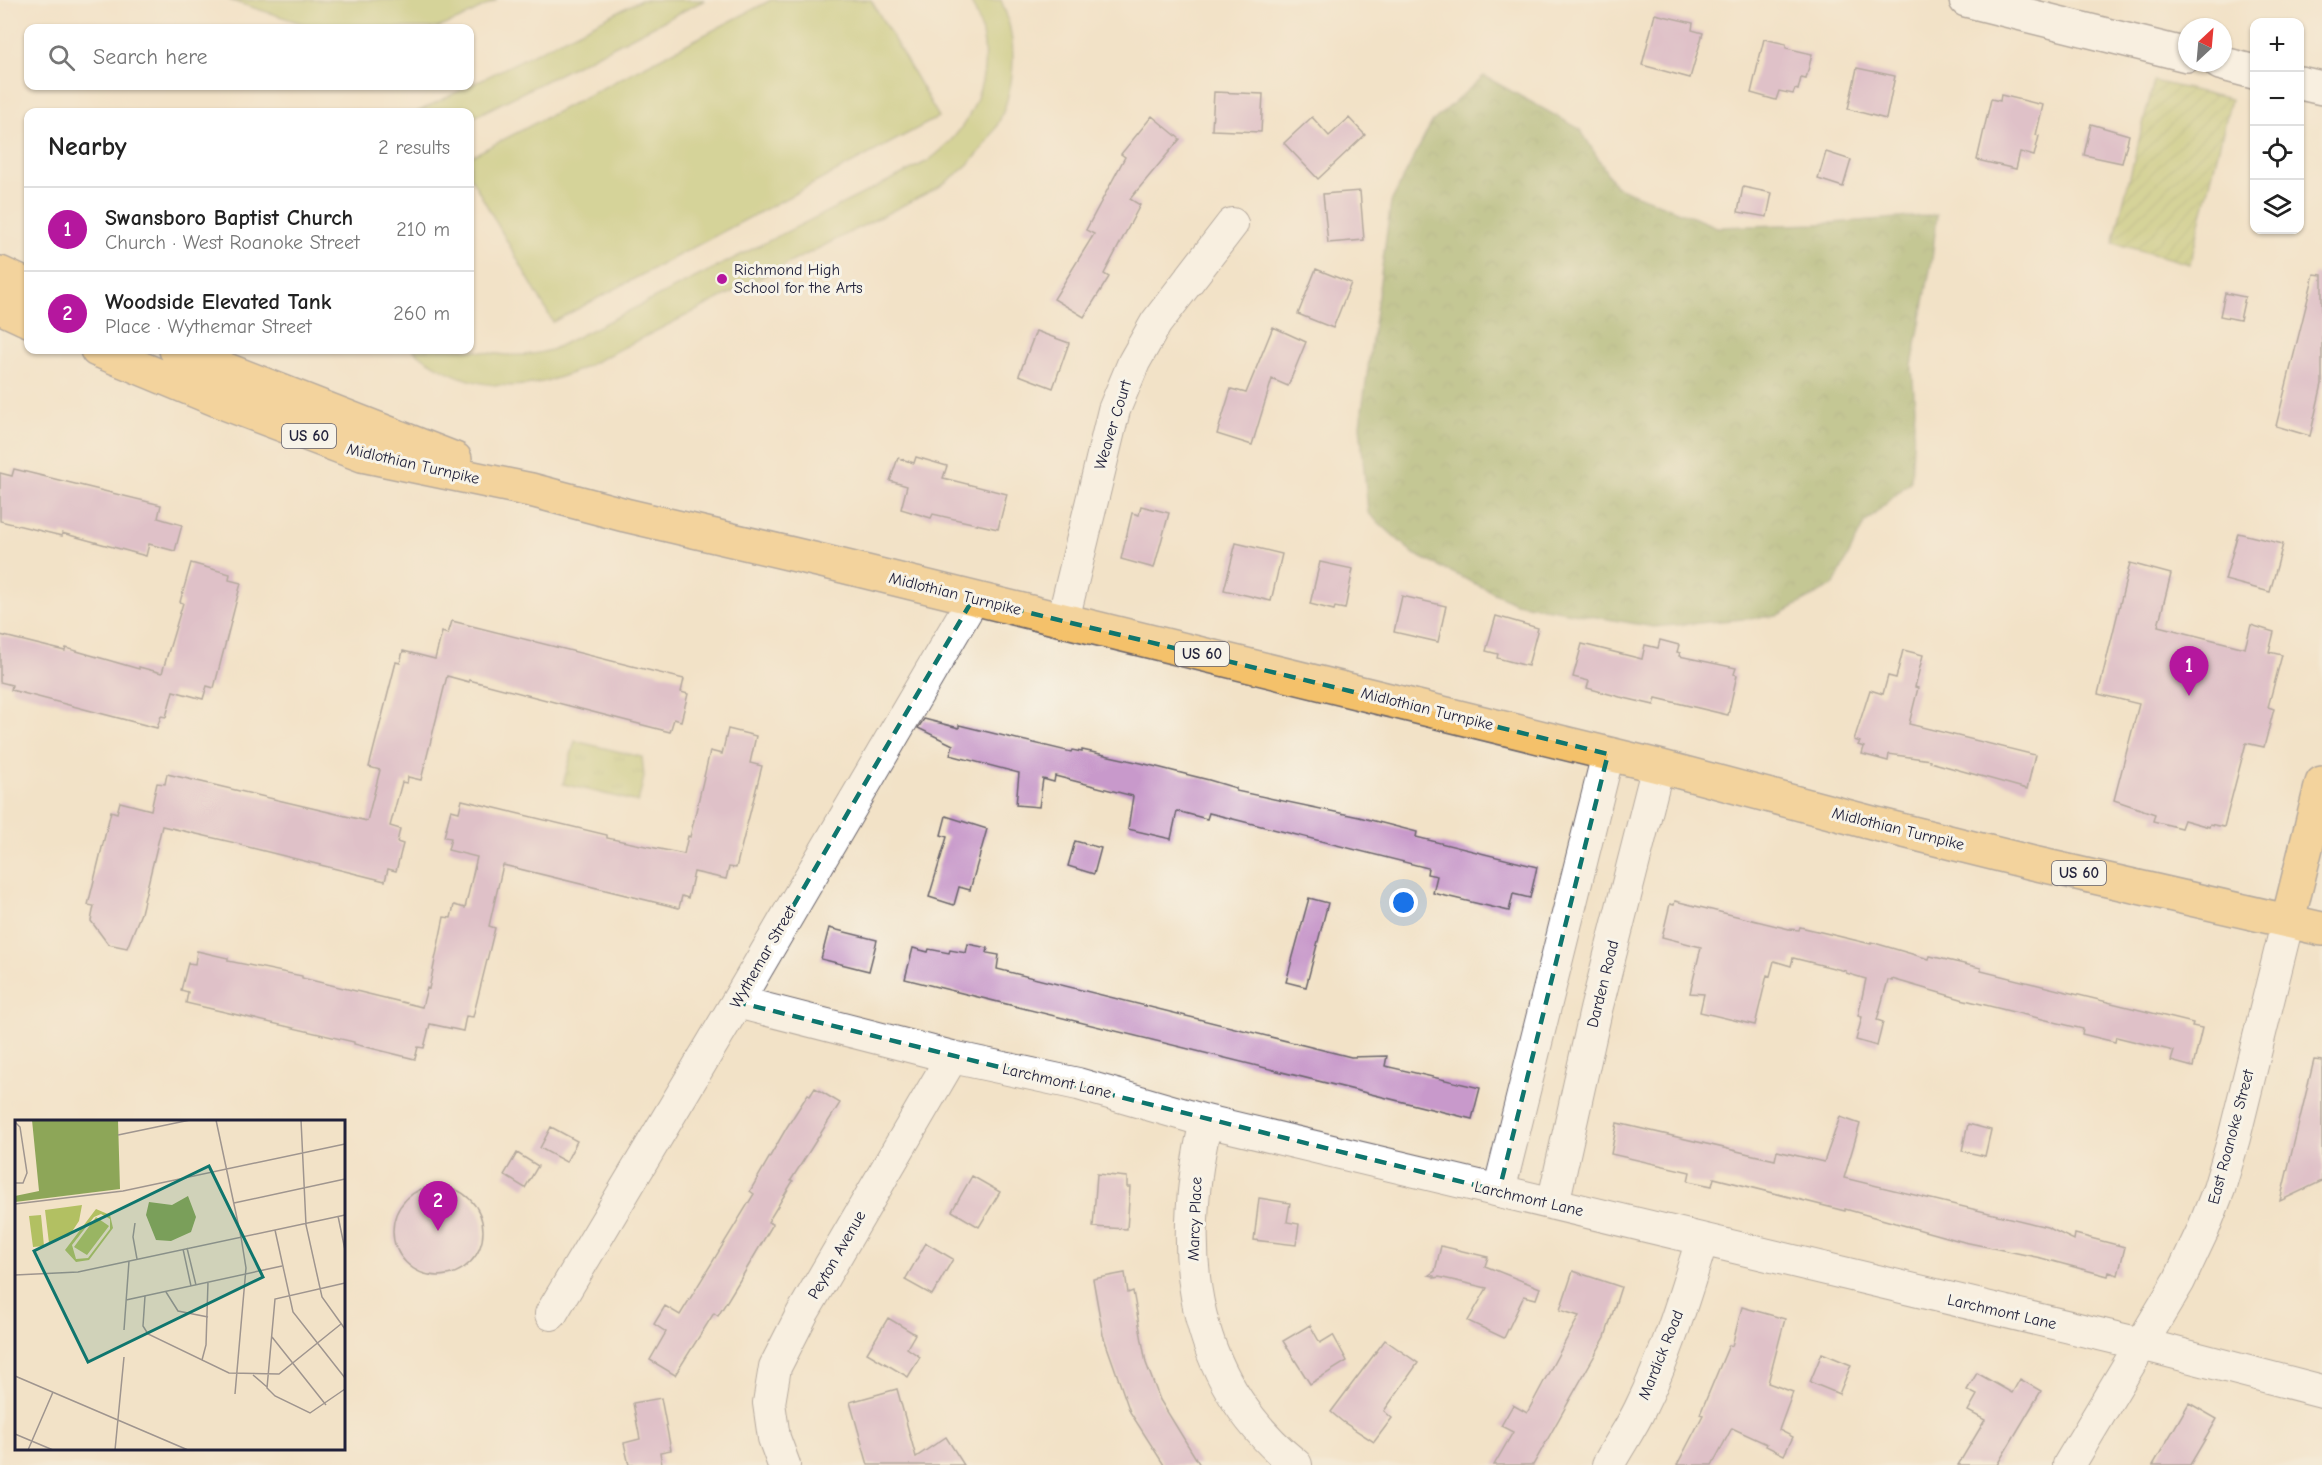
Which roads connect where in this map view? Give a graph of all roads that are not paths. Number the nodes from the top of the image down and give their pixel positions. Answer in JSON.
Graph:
{"nodes":[{"id":1,"x":1966,"y":0,"type":"edge"},
{"id":2,"x":2178,"y":53,"type":"edge"},
{"id":3,"x":2232,"y":66,"type":"edge"},
{"id":4,"x":2250,"y":71,"type":"edge"},
{"id":5,"x":2304,"y":84,"type":"edge"},
{"id":6,"x":2322,"y":88,"type":"edge"},
{"id":7,"x":1232,"y":224,"type":"dead end"},
{"id":8,"x":0,"y":273,"type":"edge"},
{"id":9,"x":24,"y":284,"type":"edge"},
{"id":10,"x":0,"y":307,"type":"edge"},
{"id":11,"x":24,"y":318,"type":"edge"},
{"id":12,"x":107,"y":354,"type":"edge"},
{"id":13,"x":186,"y":354,"type":"edge"},
{"id":14,"x":531,"y":490,"type":"junction"},
{"id":15,"x":973,"y":599,"type":"junction"},
{"id":16,"x":1063,"y":620,"type":"junction"},
{"id":17,"x":1608,"y":754,"type":"junction"},
{"id":18,"x":1658,"y":766,"type":"junction"},
{"id":19,"x":2322,"y":783,"type":"edge"},
{"id":20,"x":2288,"y":920,"type":"junction"},
{"id":21,"x":2322,"y":929,"type":"edge"},
{"id":22,"x":737,"y":1002,"type":"junction"},
{"id":23,"x":952,"y":1057,"type":"junction"},
{"id":24,"x":1206,"y":1121,"type":"junction"},
{"id":25,"x":1499,"y":1191,"type":"junction"},
{"id":26,"x":1553,"y":1204,"type":"junction"},
{"id":27,"x":1702,"y":1240,"type":"junction"},
{"id":28,"x":550,"y":1314,"type":"dead end"},
{"id":29,"x":2141,"y":1344,"type":"junction"},
{"id":30,"x":2322,"y":1390,"type":"edge"},
{"id":31,"x":784,"y":1465,"type":"edge"},
{"id":32,"x":1296,"y":1465,"type":"edge"},
{"id":33,"x":1608,"y":1465,"type":"edge"},
{"id":34,"x":2069,"y":1465,"type":"edge"}],
"edges":[{"from":1,"to":2,"type":"street"},
{"from":3,"to":4,"type":"street"},
{"from":5,"to":6,"type":"street"},
{"from":7,"to":16,"type":"street","name":"Weaver Court"},
{"from":8,"to":9,"type":"main road"},
{"from":10,"to":11,"type":"main road"},
{"from":12,"to":14,"type":"main road","name":"Midlothian Turnpike","number":"US 60"},
{"from":13,"to":14,"type":"main road","name":"Midlothian Turnpike","number":"US 60"},
{"from":14,"to":15,"type":"main road","name":"Midlothian Turnpike","number":"US 60"},
{"from":15,"to":16,"type":"main road","name":"Midlothian Turnpike","number":"US 60"},
{"from":15,"to":22,"type":"street","name":"Wythemar Street"},
{"from":16,"to":17,"type":"main road","name":"Midlothian Turnpike","number":"US 60"},
{"from":17,"to":18,"type":"main road","name":"Midlothian Turnpike","number":"US 60"},
{"from":17,"to":25,"type":"street"},
{"from":18,"to":20,"type":"main road","name":"Midlothian Turnpike","number":"US 60"},
{"from":18,"to":26,"type":"street","name":"Darden Road"},
{"from":19,"to":20,"type":"main road"},
{"from":20,"to":21,"type":"main road","name":"Midlothian Turnpike"},
{"from":20,"to":29,"type":"street","name":"East Roanoke Street"},
{"from":22,"to":23,"type":"street","name":"Larchmont Lane"},
{"from":22,"to":28,"type":"street","name":"Wythemar Street"},
{"from":23,"to":24,"type":"street","name":"Larchmont Lane"},
{"from":23,"to":31,"type":"street","name":"Peyton Avenue"},
{"from":24,"to":25,"type":"street","name":"Larchmont Lane"},
{"from":24,"to":32,"type":"street","name":"Marcy Place"},
{"from":25,"to":26,"type":"street","name":"Larchmont Lane"},
{"from":26,"to":27,"type":"street","name":"Larchmont Lane"},
{"from":27,"to":29,"type":"street","name":"Larchmont Lane"},
{"from":27,"to":33,"type":"street","name":"Mardick Road"},
{"from":29,"to":30,"type":"street","name":"Larchmont Lane"},
{"from":29,"to":34,"type":"street","name":"East Roanoke Street"}]}
